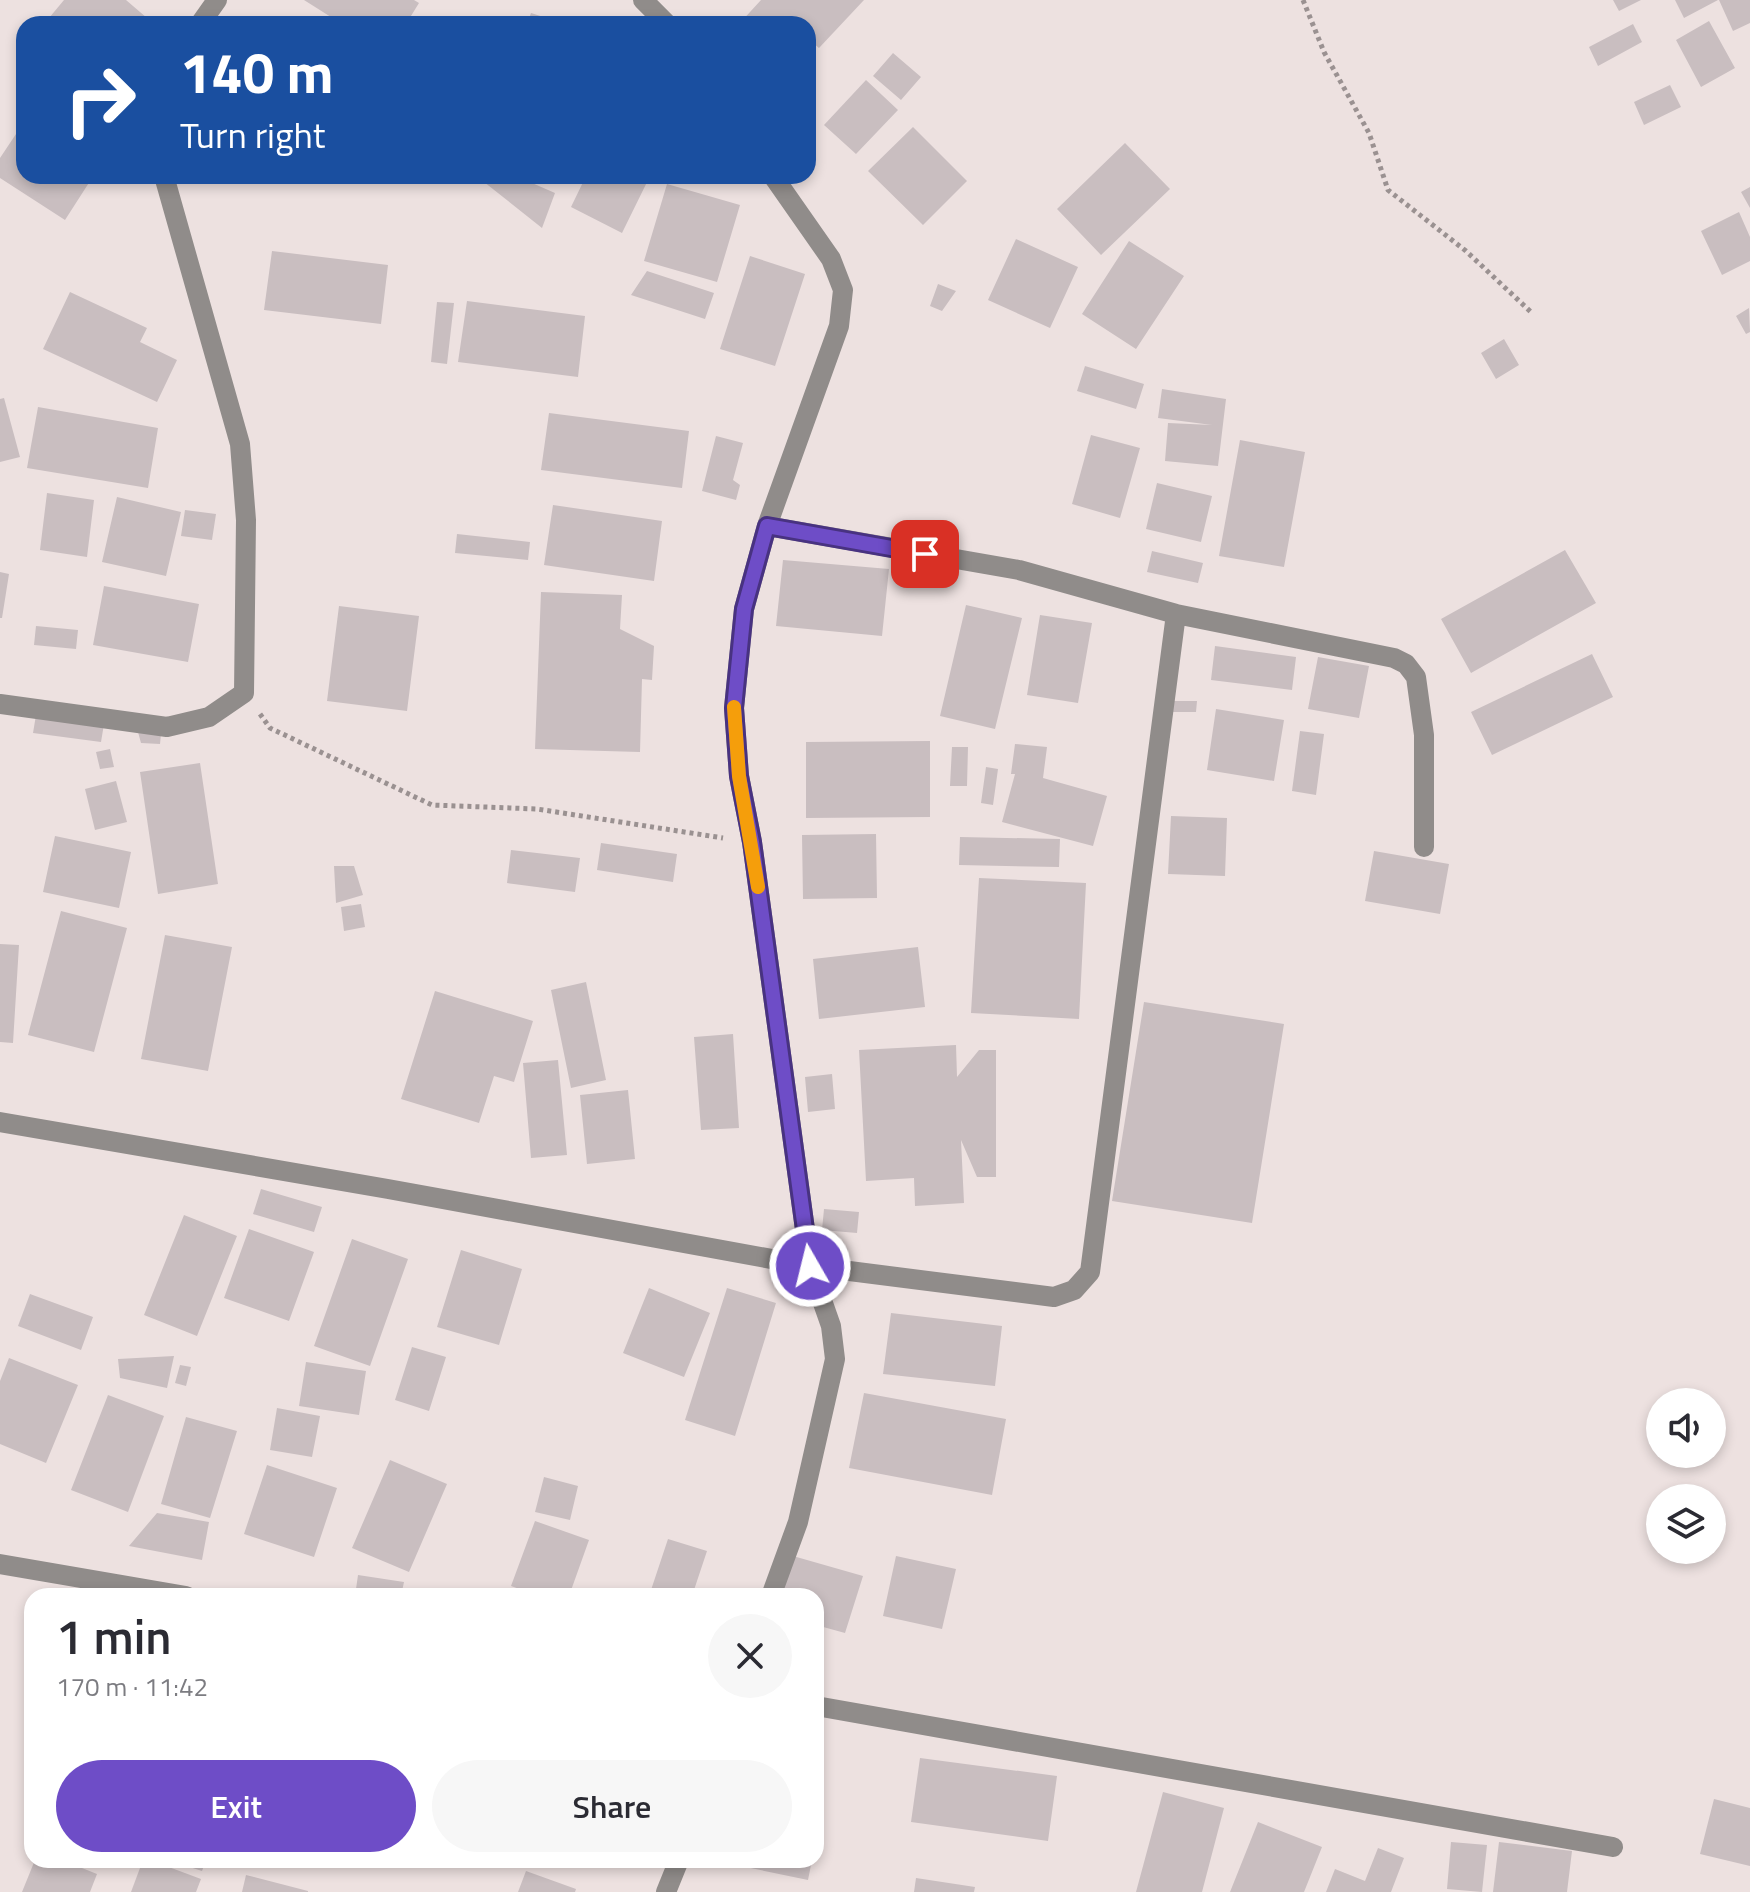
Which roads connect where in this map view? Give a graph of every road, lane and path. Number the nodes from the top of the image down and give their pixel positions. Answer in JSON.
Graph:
{"nodes":[{"id":1,"x":643,"y":0,"type":"edge"},
{"id":2,"x":1303,"y":0,"type":"edge"},
{"id":3,"x":659,"y":16,"type":"edge"},
{"id":4,"x":166,"y":184,"type":"edge"},
{"id":5,"x":779,"y":184,"type":"edge"},
{"id":6,"x":1532,"y":313,"type":"dead end"},
{"id":7,"x":767,"y":526,"type":"junction"},
{"id":8,"x":1176,"y":614,"type":"junction"},
{"id":9,"x":244,"y":693,"type":"junction"},
{"id":10,"x":0,"y":704,"type":"edge"},
{"id":11,"x":752,"y":842,"type":"junction"},
{"id":12,"x":1424,"y":847,"type":"dead end"},
{"id":13,"x":0,"y":1122,"type":"edge"},
{"id":14,"x":810,"y":1266,"type":"junction"},
{"id":15,"x":0,"y":1564,"type":"edge"},
{"id":16,"x":140,"y":1588,"type":"edge"},
{"id":17,"x":774,"y":1588,"type":"edge"},
{"id":18,"x":824,"y":1707,"type":"edge"},
{"id":19,"x":1613,"y":1847,"type":"dead end"},
{"id":20,"x":676,"y":1868,"type":"edge"},
{"id":21,"x":666,"y":1892,"type":"edge"}],
"edges":[{"from":1,"to":3,"type":"street"},
{"from":2,"to":6,"type":"path"},
{"from":4,"to":9,"type":"street"},
{"from":5,"to":7,"type":"street"},
{"from":7,"to":8,"type":"street"},
{"from":7,"to":11,"type":"street"},
{"from":8,"to":12,"type":"street"},
{"from":8,"to":14,"type":"street"},
{"from":9,"to":10,"type":"street"},
{"from":9,"to":11,"type":"path"},
{"from":11,"to":14,"type":"street"},
{"from":13,"to":14,"type":"street"},
{"from":14,"to":17,"type":"street"},
{"from":15,"to":16,"type":"street"},
{"from":18,"to":19,"type":"street"},
{"from":20,"to":21,"type":"street"}]}
